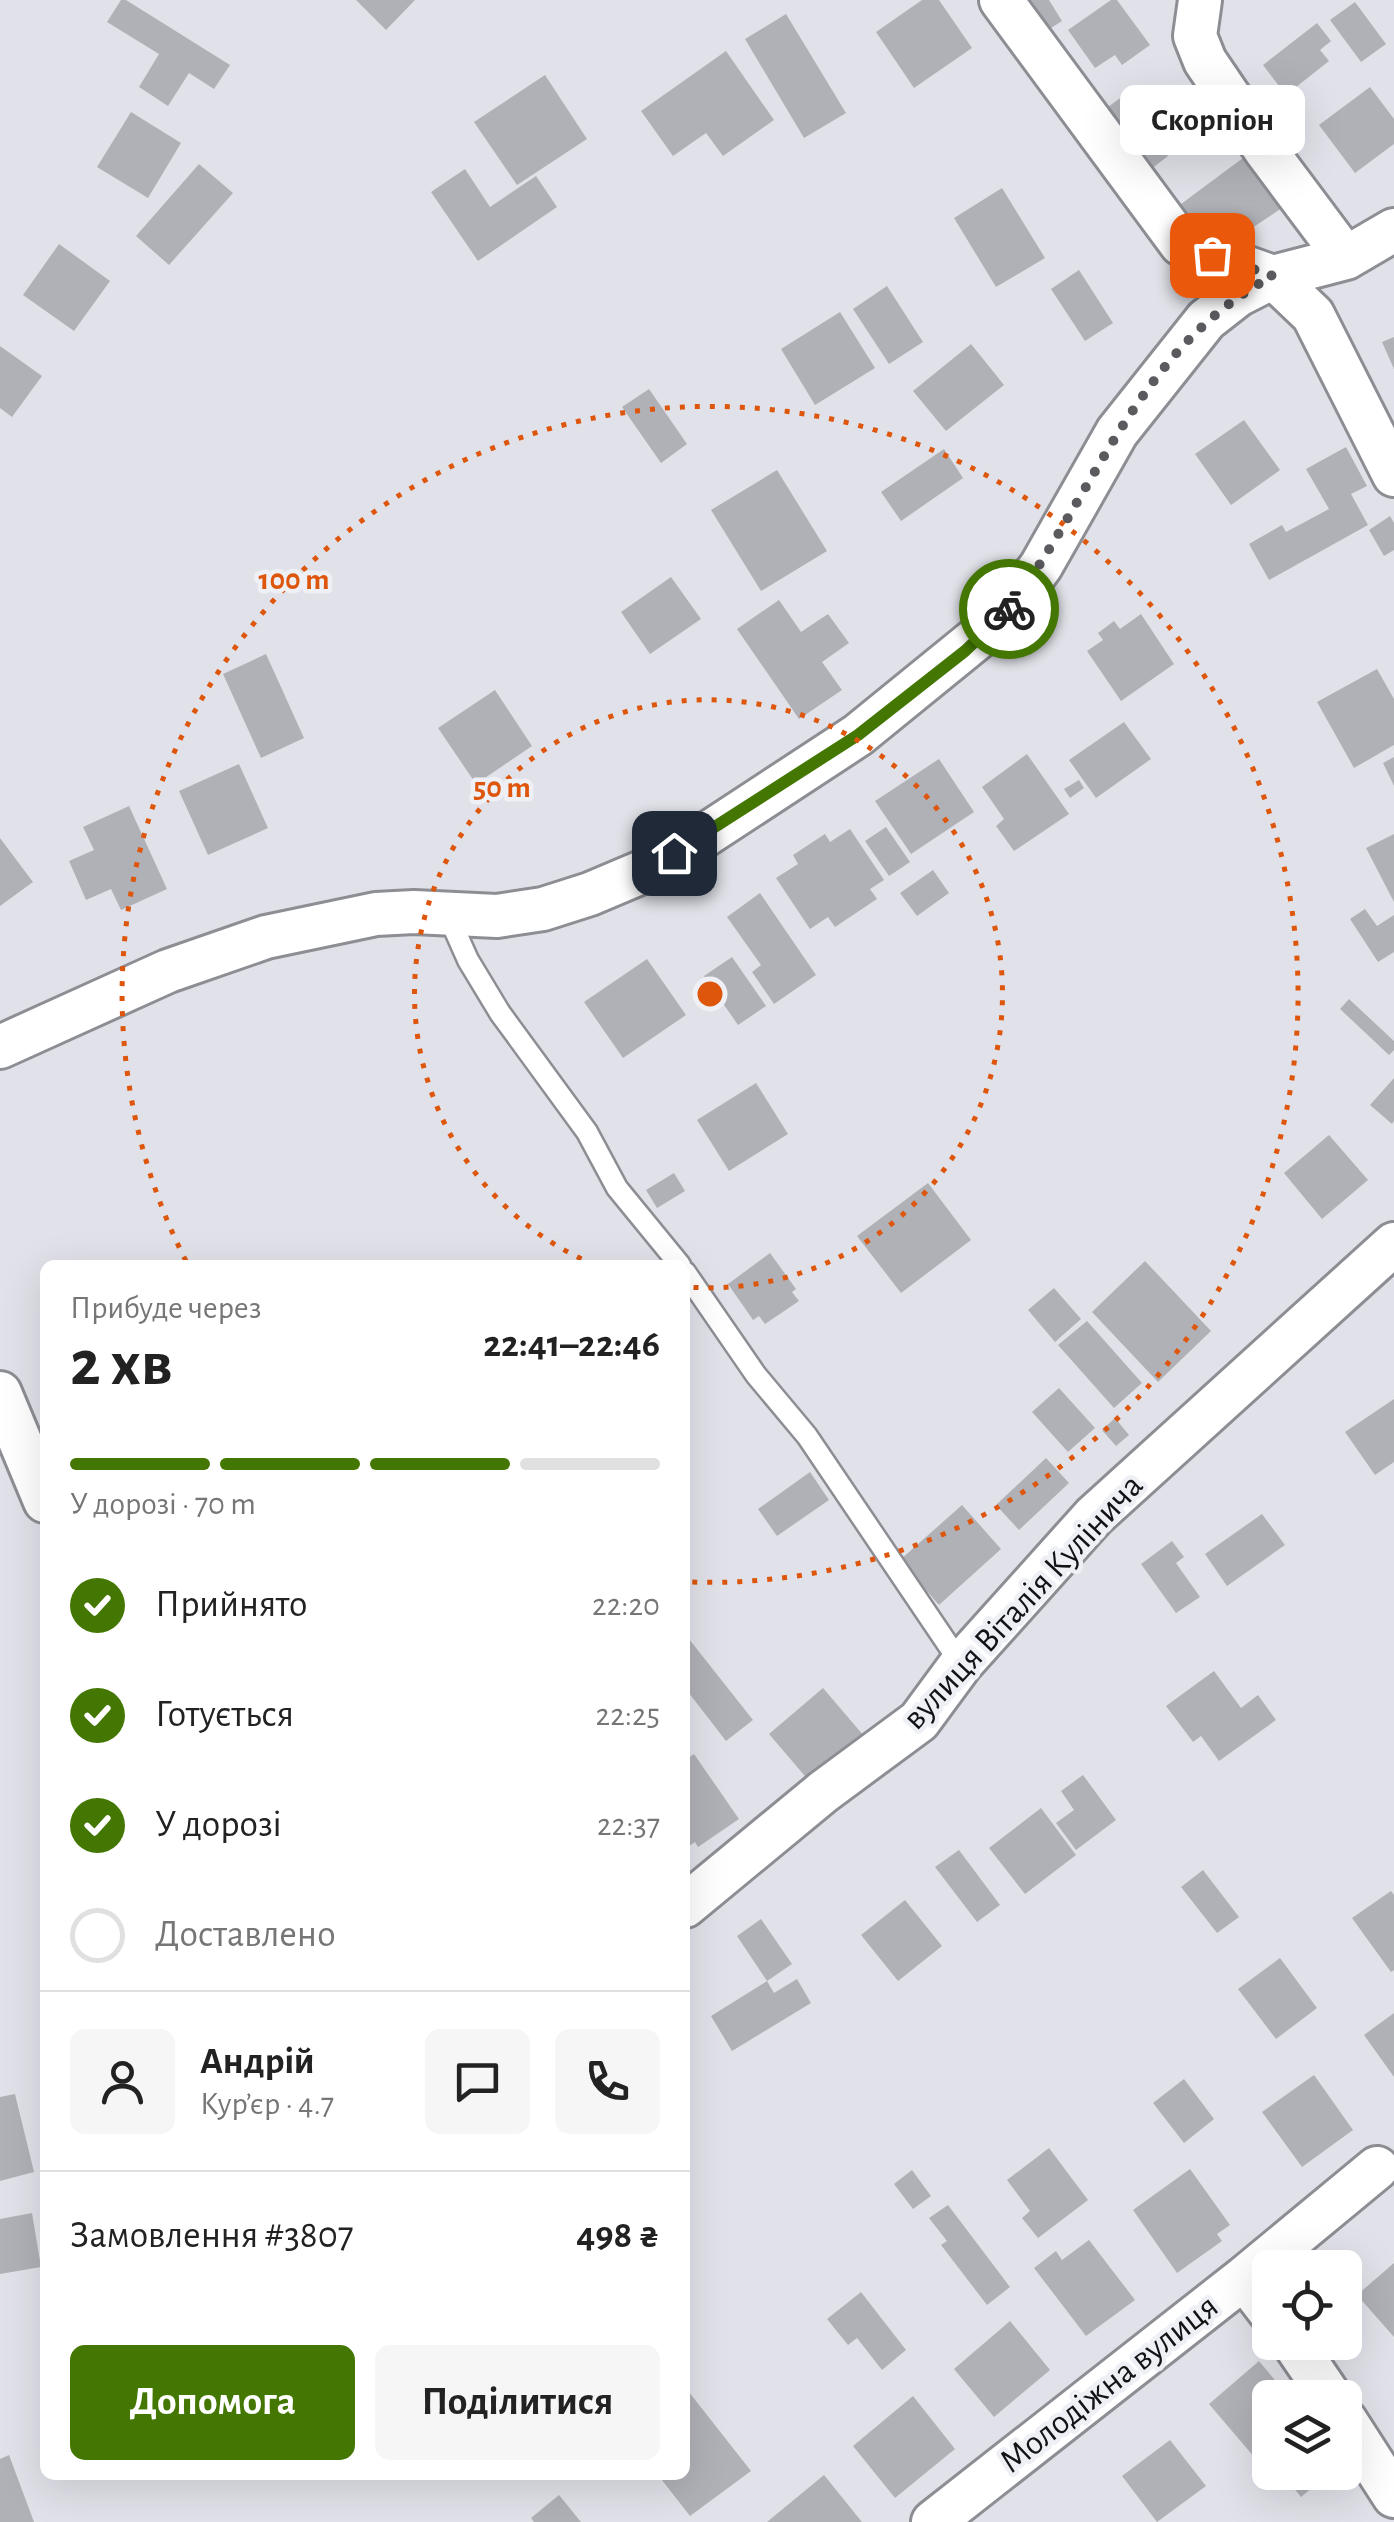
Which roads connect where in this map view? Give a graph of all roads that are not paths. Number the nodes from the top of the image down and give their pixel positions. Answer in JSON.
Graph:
{"nodes":[{"id":1,"x":1000,"y":0,"type":"edge"},
{"id":2,"x":1200,"y":0,"type":"edge"},
{"id":3,"x":1394,"y":230,"type":"edge"},
{"id":4,"x":1346,"y":258,"type":"junction"},
{"id":5,"x":1273,"y":276,"type":"junction"},
{"id":6,"x":1394,"y":475,"type":"edge"},
{"id":7,"x":448,"y":915,"type":"junction"},
{"id":8,"x":0,"y":1047,"type":"edge"},
{"id":9,"x":1394,"y":1244,"type":"edge"},
{"id":10,"x":676,"y":1260,"type":"edge"},
{"id":11,"x":690,"y":1279,"type":"edge"},
{"id":12,"x":0,"y":1394,"type":"edge"},
{"id":13,"x":40,"y":1489,"type":"edge"},
{"id":14,"x":961,"y":1664,"type":"junction"},
{"id":15,"x":690,"y":1902,"type":"edge"},
{"id":16,"x":1386,"y":2161,"type":"edge"},
{"id":17,"x":1244,"y":2278,"type":"junction"},
{"id":18,"x":1252,"y":2288,"type":"edge"},
{"id":19,"x":1362,"y":2446,"type":"edge"},
{"id":20,"x":1394,"y":2496,"type":"edge"},
{"id":21,"x":932,"y":2522,"type":"edge"}],
"edges":[{"from":1,"to":5,"type":"street"},
{"from":2,"to":4,"type":"street"},
{"from":3,"to":4,"type":"street"},
{"from":4,"to":5,"type":"street"},
{"from":5,"to":6,"type":"street"},
{"from":5,"to":7,"type":"street"},
{"from":7,"to":8,"type":"street"},
{"from":7,"to":10,"type":"lane"},
{"from":9,"to":14,"type":"street","name":"вулиця Віталія Кулінича"},
{"from":11,"to":14,"type":"lane"},
{"from":12,"to":13,"type":"street"},
{"from":14,"to":15,"type":"street","name":"вулиця Віталія Кулінича"},
{"from":16,"to":17,"type":"street","name":"Молодіжна вулиця"},
{"from":17,"to":18,"type":"street"},
{"from":17,"to":21,"type":"street","name":"Молодіжна вулиця"},
{"from":19,"to":20,"type":"street"}]}
